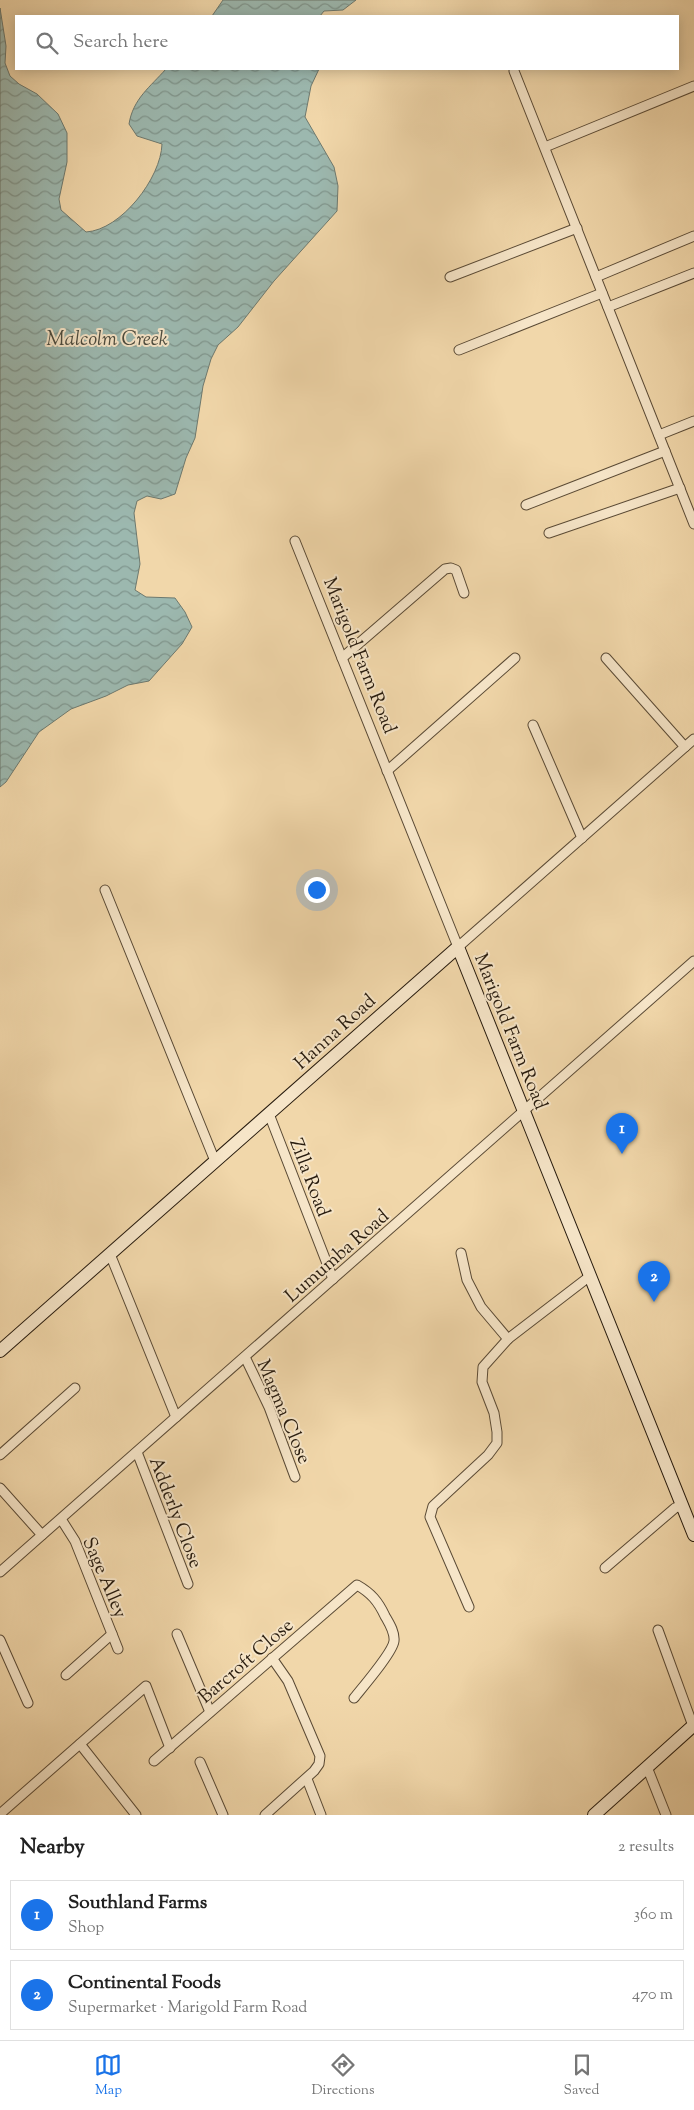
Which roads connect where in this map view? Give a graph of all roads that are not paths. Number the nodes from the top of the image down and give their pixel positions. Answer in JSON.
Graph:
{"nodes":[{"id":1,"x":514,"y":71,"type":"dead end"},
{"id":2,"x":694,"y":86,"type":"edge"},
{"id":3,"x":545,"y":147,"type":"junction"},
{"id":4,"x":577,"y":228,"type":"junction"},
{"id":5,"x":694,"y":236,"type":"edge"},
{"id":6,"x":694,"y":273,"type":"edge"},
{"id":7,"x":450,"y":277,"type":"dead end"},
{"id":8,"x":596,"y":277,"type":"junction"},
{"id":9,"x":602,"y":293,"type":"junction"},
{"id":10,"x":608,"y":307,"type":"junction"},
{"id":11,"x":459,"y":350,"type":"dead end"},
{"id":12,"x":694,"y":421,"type":"edge"},
{"id":13,"x":659,"y":435,"type":"junction"},
{"id":14,"x":665,"y":451,"type":"junction"},
{"id":15,"x":680,"y":488,"type":"junction"},
{"id":16,"x":526,"y":505,"type":"dead end"},
{"id":17,"x":694,"y":524,"type":"edge"},
{"id":18,"x":549,"y":533,"type":"dead end"},
{"id":19,"x":295,"y":541,"type":"dead end"},
{"id":20,"x":464,"y":593,"type":"dead end"},
{"id":21,"x":342,"y":658,"type":"junction"},
{"id":22,"x":515,"y":658,"type":"dead end"},
{"id":23,"x":606,"y":658,"type":"dead end"},
{"id":24,"x":533,"y":725,"type":"dead end"},
{"id":25,"x":694,"y":739,"type":"edge"},
{"id":26,"x":685,"y":747,"type":"junction"},
{"id":27,"x":388,"y":771,"type":"junction"},
{"id":28,"x":582,"y":838,"type":"junction"},
{"id":29,"x":105,"y":890,"type":"dead end"},
{"id":30,"x":458,"y":947,"type":"junction"},
{"id":31,"x":694,"y":961,"type":"edge"},
{"id":32,"x":524,"y":1111,"type":"junction"},
{"id":33,"x":269,"y":1114,"type":"junction"},
{"id":34,"x":215,"y":1161,"type":"junction"},
{"id":35,"x":461,"y":1253,"type":"dead end"},
{"id":36,"x":110,"y":1254,"type":"junction"},
{"id":37,"x":590,"y":1276,"type":"junction"},
{"id":38,"x":333,"y":1280,"type":"junction"},
{"id":39,"x":508,"y":1340,"type":"junction"},
{"id":40,"x":0,"y":1351,"type":"edge"},
{"id":41,"x":245,"y":1356,"type":"junction"},
{"id":42,"x":75,"y":1388,"type":"dead end"},
{"id":43,"x":176,"y":1417,"type":"junction"},
{"id":44,"x":137,"y":1452,"type":"junction"},
{"id":45,"x":0,"y":1455,"type":"edge"},
{"id":46,"x":295,"y":1477,"type":"dead end"},
{"id":47,"x":0,"y":1488,"type":"edge"},
{"id":48,"x":682,"y":1505,"type":"junction"},
{"id":49,"x":61,"y":1519,"type":"junction"},
{"id":50,"x":42,"y":1535,"type":"junction"},
{"id":51,"x":694,"y":1535,"type":"edge"},
{"id":52,"x":605,"y":1568,"type":"dead end"},
{"id":53,"x":0,"y":1572,"type":"edge"},
{"id":54,"x":188,"y":1584,"type":"dead end"},
{"id":55,"x":469,"y":1608,"type":"dead end"},
{"id":56,"x":658,"y":1630,"type":"dead end"},
{"id":57,"x":112,"y":1634,"type":"junction"},
{"id":58,"x":177,"y":1634,"type":"dead end"},
{"id":59,"x":0,"y":1640,"type":"edge"},
{"id":60,"x":118,"y":1649,"type":"dead end"},
{"id":61,"x":272,"y":1658,"type":"junction"},
{"id":62,"x":66,"y":1674,"type":"dead end"},
{"id":63,"x":354,"y":1698,"type":"dead end"},
{"id":64,"x":28,"y":1704,"type":"dead end"},
{"id":65,"x":210,"y":1712,"type":"junction"},
{"id":66,"x":694,"y":1725,"type":"edge"},
{"id":67,"x":80,"y":1744,"type":"junction"},
{"id":68,"x":170,"y":1748,"type":"junction"},
{"id":69,"x":154,"y":1761,"type":"dead end"},
{"id":70,"x":200,"y":1762,"type":"dead end"},
{"id":71,"x":647,"y":1767,"type":"junction"},
{"id":72,"x":307,"y":1779,"type":"junction"},
{"id":73,"x":600,"y":1813,"type":"edge"},
{"id":74,"x":0,"y":1814,"type":"edge"},
{"id":75,"x":136,"y":1815,"type":"edge"},
{"id":76,"x":223,"y":1815,"type":"edge"},
{"id":77,"x":265,"y":1815,"type":"edge"},
{"id":78,"x":321,"y":1815,"type":"edge"},
{"id":79,"x":666,"y":1815,"type":"edge"}],
"edges":[{"from":1,"to":3,"type":"street"},
{"from":2,"to":3,"type":"street"},
{"from":3,"to":4,"type":"street"},
{"from":4,"to":7,"type":"street"},
{"from":4,"to":8,"type":"street"},
{"from":5,"to":8,"type":"street"},
{"from":6,"to":10,"type":"street"},
{"from":8,"to":9,"type":"street"},
{"from":9,"to":10,"type":"street"},
{"from":9,"to":11,"type":"street"},
{"from":10,"to":13,"type":"street"},
{"from":12,"to":13,"type":"street"},
{"from":13,"to":14,"type":"street"},
{"from":14,"to":15,"type":"street"},
{"from":14,"to":16,"type":"street"},
{"from":15,"to":17,"type":"street"},
{"from":15,"to":18,"type":"street"},
{"from":19,"to":21,"type":"street","name":"Marigold Farm Road"},
{"from":20,"to":21,"type":"street"},
{"from":21,"to":27,"type":"street","name":"Marigold Farm Road"},
{"from":22,"to":27,"type":"street"},
{"from":23,"to":26,"type":"street"},
{"from":24,"to":28,"type":"street"},
{"from":25,"to":26,"type":"street","name":"Hanna Road"},
{"from":26,"to":28,"type":"street","name":"Hanna Road"},
{"from":27,"to":30,"type":"street","name":"Marigold Farm Road"},
{"from":28,"to":30,"type":"street","name":"Hanna Road"},
{"from":29,"to":34,"type":"street"},
{"from":30,"to":32,"type":"street","name":"Marigold Farm Road"},
{"from":30,"to":33,"type":"street","name":"Hanna Road"},
{"from":31,"to":32,"type":"street","name":"Lumumba Road"},
{"from":32,"to":37,"type":"street","name":"Marigold Farm Road"},
{"from":32,"to":38,"type":"street","name":"Lumumba Road"},
{"from":33,"to":34,"type":"street","name":"Hanna Road"},
{"from":33,"to":38,"type":"street","name":"Zilla Road"},
{"from":34,"to":36,"type":"street","name":"Hanna Road"},
{"from":35,"to":39,"type":"street"},
{"from":36,"to":40,"type":"street","name":"Hanna Road"},
{"from":36,"to":43,"type":"street"},
{"from":37,"to":39,"type":"street"},
{"from":37,"to":48,"type":"street","name":"Marigold Farm Road"},
{"from":38,"to":41,"type":"street","name":"Lumumba Road"},
{"from":39,"to":55,"type":"street"},
{"from":41,"to":43,"type":"street","name":"Lumumba Road"},
{"from":41,"to":46,"type":"street","name":"Magma Close"},
{"from":42,"to":45,"type":"street"},
{"from":43,"to":44,"type":"street","name":"Lumumba Road"},
{"from":44,"to":49,"type":"street","name":"Lumumba Road"},
{"from":44,"to":54,"type":"street","name":"Adderly Close"},
{"from":47,"to":50,"type":"street"},
{"from":48,"to":51,"type":"street","name":"Marigold Farm Road"},
{"from":48,"to":52,"type":"street"},
{"from":49,"to":50,"type":"street","name":"Lumumba Road"},
{"from":49,"to":57,"type":"street","name":"Sage Alley"},
{"from":50,"to":53,"type":"street","name":"Lumumba Road"},
{"from":56,"to":66,"type":"street"},
{"from":57,"to":60,"type":"street","name":"Sage Alley"},
{"from":57,"to":62,"type":"street"},
{"from":58,"to":65,"type":"street"},
{"from":59,"to":64,"type":"street"},
{"from":61,"to":63,"type":"street","name":"Barcroft Close"},
{"from":61,"to":65,"type":"street","name":"Barcroft Close"},
{"from":61,"to":72,"type":"street"},
{"from":65,"to":68,"type":"street","name":"Barcroft Close"},
{"from":66,"to":71,"type":"street"},
{"from":67,"to":68,"type":"street"},
{"from":67,"to":74,"type":"street"},
{"from":67,"to":75,"type":"street"},
{"from":68,"to":69,"type":"street","name":"Barcroft Close"},
{"from":70,"to":76,"type":"street"},
{"from":71,"to":73,"type":"street"},
{"from":71,"to":79,"type":"street"},
{"from":72,"to":77,"type":"street"},
{"from":72,"to":78,"type":"street"}]}
